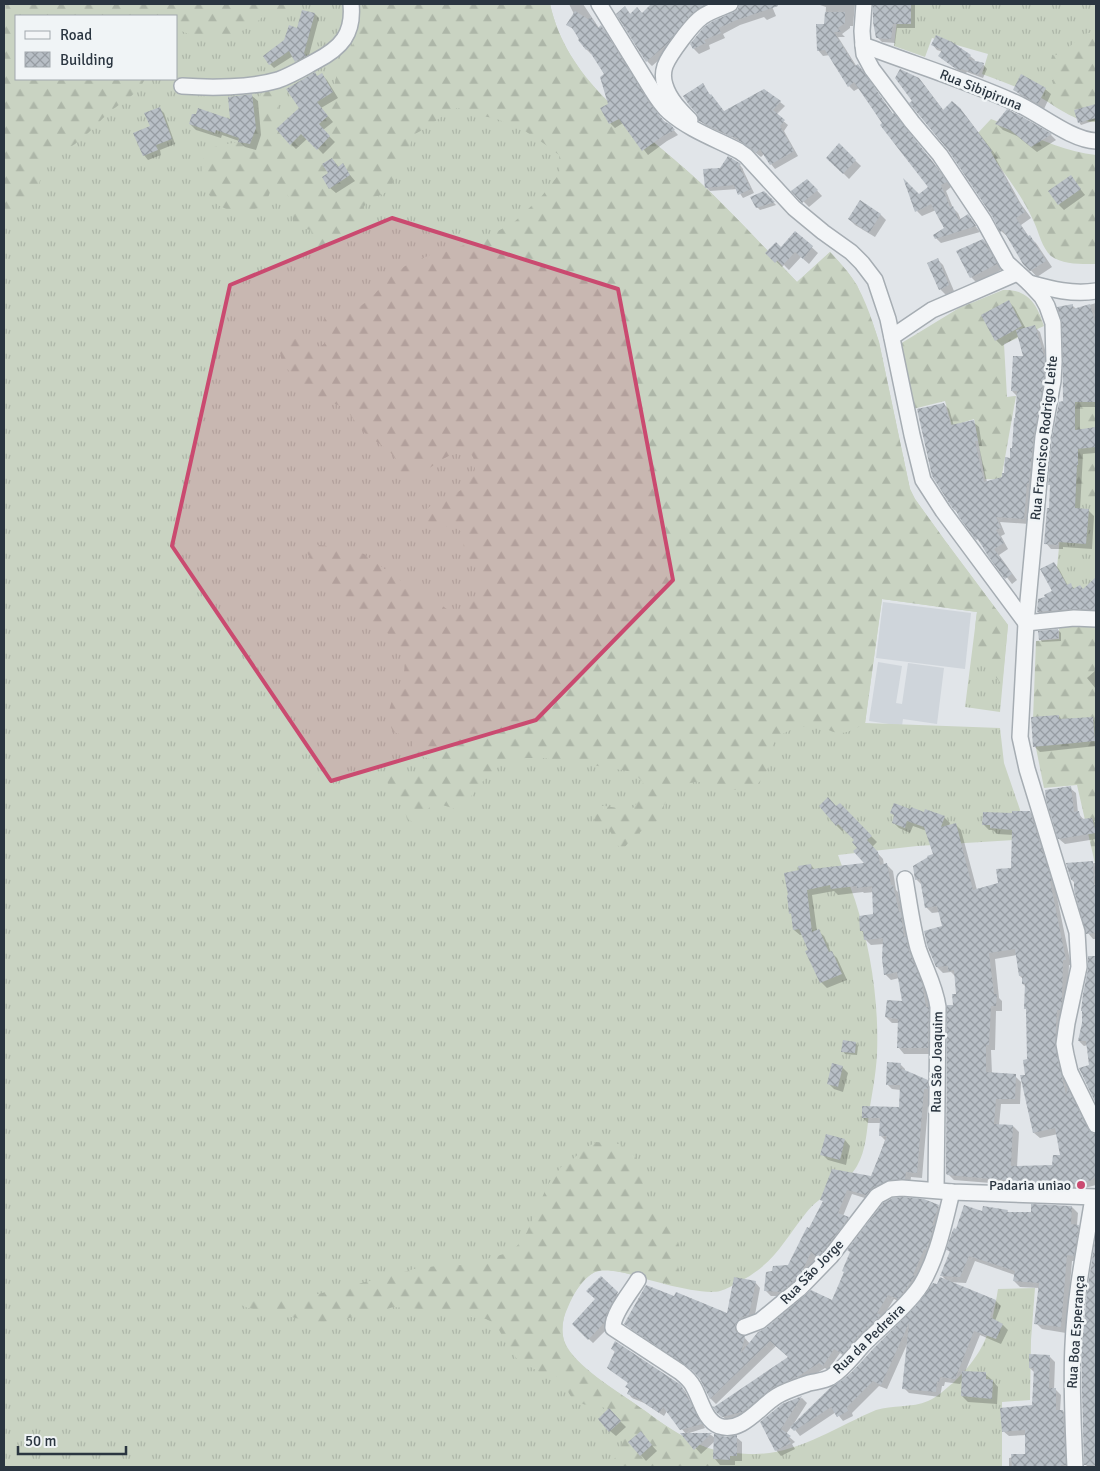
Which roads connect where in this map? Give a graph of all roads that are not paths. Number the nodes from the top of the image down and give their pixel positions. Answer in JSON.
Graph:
{"nodes":[{"id":1,"x":351,"y":4,"type":"edge"},
{"id":2,"x":599,"y":4,"type":"edge"},
{"id":3,"x":730,"y":4,"type":"edge"},
{"id":4,"x":864,"y":4,"type":"edge"},
{"id":5,"x":863,"y":45,"type":"junction"},
{"id":6,"x":182,"y":86,"type":"dead end"},
{"id":7,"x":705,"y":135,"type":"junction"},
{"id":8,"x":1096,"y":141,"type":"edge"},
{"id":9,"x":1017,"y":273,"type":"junction"},
{"id":10,"x":1029,"y":282,"type":"junction"},
{"id":11,"x":1096,"y":291,"type":"edge"},
{"id":12,"x":1074,"y":293,"type":"junction"},
{"id":13,"x":1051,"y":314,"type":"junction"},
{"id":14,"x":892,"y":337,"type":"junction"},
{"id":15,"x":1096,"y":619,"type":"edge"},
{"id":16,"x":1026,"y":623,"type":"junction"},
{"id":17,"x":905,"y":879,"type":"dead end"},
{"id":18,"x":1096,"y":1125,"type":"edge"},
{"id":19,"x":936,"y":1190,"type":"junction"},
{"id":20,"x":952,"y":1192,"type":"junction"},
{"id":21,"x":1095,"y":1197,"type":"edge"},
{"id":22,"x":638,"y":1280,"type":"dead end"},
{"id":23,"x":744,"y":1327,"type":"dead end"},
{"id":24,"x":1075,"y":1467,"type":"edge"}],
"edges":[{"from":1,"to":6,"type":"street"},
{"from":2,"to":7,"type":"street"},
{"from":3,"to":7,"type":"street"},
{"from":4,"to":5,"type":"street","name":"Rua Francisco Rodrigo Leite"},
{"from":5,"to":8,"type":"street","name":"Rua Sibipiruna"},
{"from":5,"to":9,"type":"street","name":"Rua Francisco Rodrigo Leite"},
{"from":7,"to":14,"type":"street"},
{"from":9,"to":10,"type":"street","name":"Rua Francisco Rodrigo Leite"},
{"from":9,"to":14,"type":"street"},
{"from":10,"to":12,"type":"street"},
{"from":10,"to":13,"type":"street","name":"Rua Francisco Rodrigo Leite"},
{"from":11,"to":12,"type":"street"},
{"from":12,"to":13,"type":"street"},
{"from":13,"to":16,"type":"street","name":"Rua Francisco Rodrigo Leite"},
{"from":14,"to":16,"type":"street"},
{"from":15,"to":16,"type":"street"},
{"from":16,"to":18,"type":"street","name":"Rua Francisco Rodrigo Leite"},
{"from":17,"to":19,"type":"street","name":"Rua São Joaquim"},
{"from":19,"to":20,"type":"street","name":"Rua São Jorge"},
{"from":19,"to":23,"type":"street","name":"Rua São Jorge"},
{"from":20,"to":21,"type":"street","name":"Rua São Jorge"},
{"from":20,"to":22,"type":"street","name":"Rua da Pedreira"},
{"from":21,"to":24,"type":"street","name":"Rua Boa Esperança"}]}
